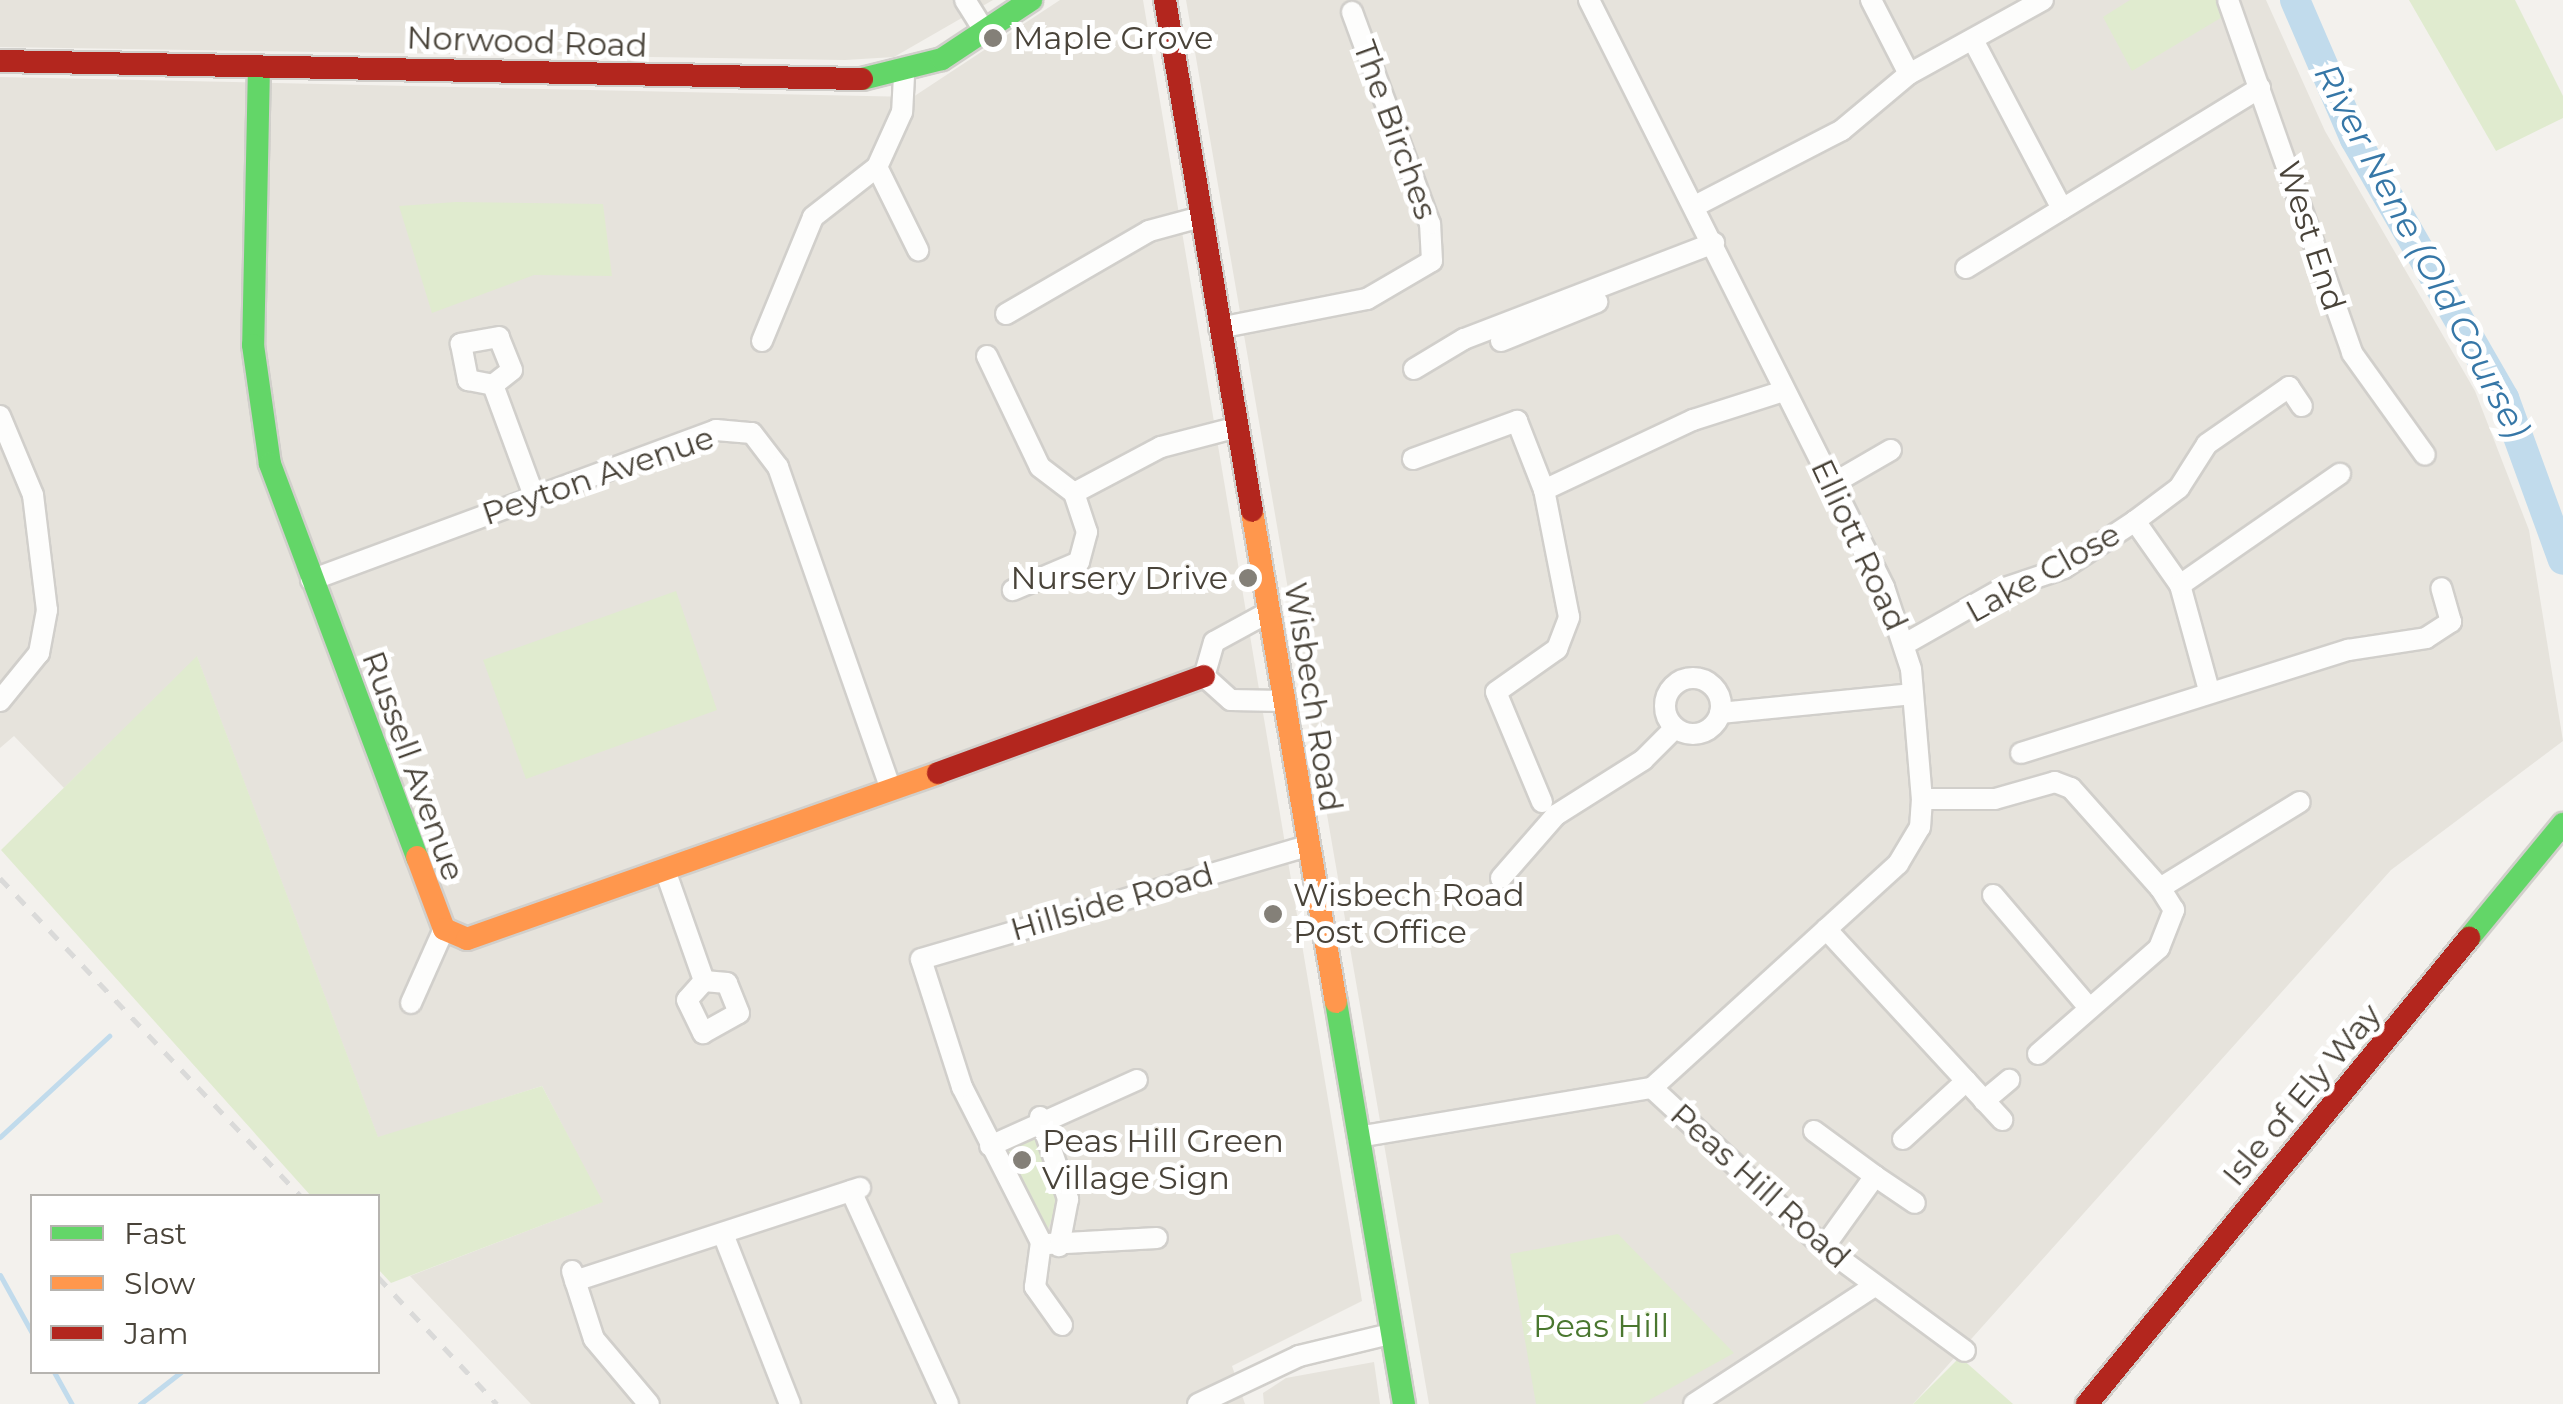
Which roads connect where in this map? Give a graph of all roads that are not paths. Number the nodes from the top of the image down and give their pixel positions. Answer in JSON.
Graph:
{"nodes":[{"id":1,"x":965,"y":0,"type":"edge"},
{"id":2,"x":1031,"y":0,"type":"edge"},
{"id":3,"x":1164,"y":0,"type":"edge"},
{"id":4,"x":1589,"y":0,"type":"edge"},
{"id":5,"x":1871,"y":0,"type":"edge"},
{"id":6,"x":2043,"y":0,"type":"edge"},
{"id":7,"x":2228,"y":0,"type":"edge"},
{"id":8,"x":1352,"y":12,"type":"dead end"},
{"id":9,"x":986,"y":33,"type":"junction"},
{"id":10,"x":1973,"y":40,"type":"junction"},
{"id":11,"x":0,"y":61,"type":"edge"},
{"id":12,"x":259,"y":66,"type":"junction"},
{"id":13,"x":1909,"y":74,"type":"junction"},
{"id":14,"x":904,"y":76,"type":"junction"},
{"id":15,"x":2260,"y":88,"type":"junction"},
{"id":16,"x":877,"y":167,"type":"junction"},
{"id":17,"x":1695,"y":206,"type":"junction"},
{"id":18,"x":2062,"y":209,"type":"junction"},
{"id":19,"x":1201,"y":217,"type":"junction"},
{"id":20,"x":1716,"y":248,"type":"junction"},
{"id":21,"x":918,"y":250,"type":"dead end"},
{"id":22,"x":1966,"y":268,"type":"dead end"},
{"id":23,"x":1006,"y":314,"type":"dead end"},
{"id":24,"x":1219,"y":328,"type":"junction"},
{"id":25,"x":1501,"y":340,"type":"dead end"},
{"id":26,"x":762,"y":341,"type":"dead end"},
{"id":27,"x":987,"y":356,"type":"dead end"},
{"id":28,"x":1414,"y":369,"type":"dead end"},
{"id":29,"x":494,"y":385,"type":"dead end"},
{"id":30,"x":1784,"y":392,"type":"junction"},
{"id":31,"x":2302,"y":406,"type":"dead end"},
{"id":32,"x":0,"y":416,"type":"edge"},
{"id":33,"x":1234,"y":428,"type":"junction"},
{"id":34,"x":1890,"y":450,"type":"dead end"},
{"id":35,"x":2425,"y":455,"type":"dead end"},
{"id":36,"x":1413,"y":459,"type":"dead end"},
{"id":37,"x":2340,"y":474,"type":"dead end"},
{"id":38,"x":1832,"y":484,"type":"junction"},
{"id":39,"x":1544,"y":490,"type":"junction"},
{"id":40,"x":1074,"y":493,"type":"junction"},
{"id":41,"x":534,"y":496,"type":"junction"},
{"id":42,"x":2134,"y":521,"type":"junction"},
{"id":43,"x":310,"y":580,"type":"junction"},
{"id":44,"x":2180,"y":585,"type":"junction"},
{"id":45,"x":2441,"y":588,"type":"dead end"},
{"id":46,"x":1013,"y":590,"type":"dead end"},
{"id":47,"x":1267,"y":614,"type":"junction"},
{"id":48,"x":1906,"y":644,"type":"junction"},
{"id":49,"x":1204,"y":676,"type":"junction"},
{"id":50,"x":2209,"y":690,"type":"junction"},
{"id":51,"x":1913,"y":694,"type":"junction"},
{"id":52,"x":0,"y":701,"type":"edge"},
{"id":53,"x":1282,"y":702,"type":"junction"},
{"id":54,"x":1720,"y":713,"type":"junction"},
{"id":55,"x":1675,"y":728,"type":"junction"},
{"id":56,"x":2020,"y":753,"type":"dead end"},
{"id":57,"x":891,"y":790,"type":"junction"},
{"id":58,"x":1922,"y":799,"type":"junction"},
{"id":59,"x":1542,"y":802,"type":"dead end"},
{"id":60,"x":2300,"y":802,"type":"dead end"},
{"id":61,"x":2563,"y":824,"type":"edge"},
{"id":62,"x":1304,"y":847,"type":"junction"},
{"id":63,"x":665,"y":870,"type":"junction"},
{"id":64,"x":1501,"y":878,"type":"dead end"},
{"id":65,"x":2160,"y":888,"type":"junction"},
{"id":66,"x":1993,"y":896,"type":"dead end"},
{"id":67,"x":444,"y":928,"type":"junction"},
{"id":68,"x":1826,"y":929,"type":"junction"},
{"id":69,"x":704,"y":980,"type":"dead end"},
{"id":70,"x":411,"y":1003,"type":"dead end"},
{"id":71,"x":2086,"y":1003,"type":"junction"},
{"id":72,"x":2038,"y":1054,"type":"dead end"},
{"id":73,"x":1136,"y":1080,"type":"dead end"},
{"id":74,"x":2009,"y":1080,"type":"dead end"},
{"id":75,"x":1966,"y":1082,"type":"junction"},
{"id":76,"x":1652,"y":1088,"type":"junction"},
{"id":77,"x":1984,"y":1101,"type":"junction"},
{"id":78,"x":1040,"y":1117,"type":"junction"},
{"id":79,"x":2002,"y":1120,"type":"dead end"},
{"id":80,"x":1814,"y":1131,"type":"dead end"},
{"id":81,"x":1358,"y":1137,"type":"junction"},
{"id":82,"x":1903,"y":1138,"type":"dead end"},
{"id":83,"x":990,"y":1146,"type":"junction"},
{"id":84,"x":1875,"y":1176,"type":"junction"},
{"id":85,"x":1915,"y":1203,"type":"dead end"},
{"id":86,"x":722,"y":1234,"type":"junction"},
{"id":87,"x":1157,"y":1238,"type":"dead end"},
{"id":88,"x":1050,"y":1244,"type":"junction"},
{"id":89,"x":1824,"y":1247,"type":"junction"},
{"id":90,"x":1874,"y":1286,"type":"junction"},
{"id":91,"x":1062,"y":1325,"type":"dead end"},
{"id":92,"x":1390,"y":1334,"type":"junction"},
{"id":93,"x":1966,"y":1351,"type":"dead end"},
{"id":94,"x":649,"y":1404,"type":"edge"},
{"id":95,"x":790,"y":1404,"type":"edge"},
{"id":96,"x":948,"y":1404,"type":"edge"},
{"id":97,"x":1198,"y":1404,"type":"edge"},
{"id":98,"x":1404,"y":1404,"type":"edge"},
{"id":99,"x":1694,"y":1404,"type":"edge"},
{"id":100,"x":2087,"y":1404,"type":"edge"}],
"edges":[{"from":1,"to":9,"type":"street"},
{"from":2,"to":9,"type":"main road","name":"Norwood Road"},
{"from":3,"to":19,"type":"main road","name":"Wisbech Road"},
{"from":4,"to":17,"type":"street","name":"Elliott Road"},
{"from":5,"to":13,"type":"street"},
{"from":6,"to":10,"type":"street"},
{"from":7,"to":15,"type":"street","name":"West End"},
{"from":8,"to":24,"type":"street","name":"The Birches"},
{"from":9,"to":14,"type":"main road","name":"Norwood Road"},
{"from":10,"to":13,"type":"street"},
{"from":10,"to":18,"type":"street"},
{"from":11,"to":12,"type":"main road","name":"Norwood Road"},
{"from":12,"to":14,"type":"main road","name":"Norwood Road"},
{"from":12,"to":43,"type":"main road","name":"Russell Avenue"},
{"from":13,"to":17,"type":"street"},
{"from":14,"to":16,"type":"street"},
{"from":15,"to":18,"type":"street"},
{"from":15,"to":35,"type":"street","name":"West End"},
{"from":16,"to":21,"type":"street"},
{"from":16,"to":26,"type":"street"},
{"from":17,"to":20,"type":"street","name":"Elliott Road"},
{"from":18,"to":22,"type":"street"},
{"from":19,"to":23,"type":"street"},
{"from":19,"to":24,"type":"main road","name":"Wisbech Road"},
{"from":20,"to":25,"type":"street"},
{"from":20,"to":28,"type":"street"},
{"from":20,"to":30,"type":"street","name":"Elliott Road"},
{"from":24,"to":33,"type":"main road","name":"Wisbech Road"},
{"from":27,"to":40,"type":"street"},
{"from":29,"to":41,"type":"street"},
{"from":30,"to":38,"type":"street","name":"Elliott Road"},
{"from":30,"to":39,"type":"street"},
{"from":31,"to":42,"type":"street","name":"Lake Close"},
{"from":32,"to":52,"type":"street"},
{"from":33,"to":40,"type":"street"},
{"from":33,"to":47,"type":"main road","name":"Wisbech Road"},
{"from":34,"to":38,"type":"street"},
{"from":36,"to":39,"type":"street"},
{"from":37,"to":44,"type":"street"},
{"from":38,"to":48,"type":"street","name":"Elliott Road"},
{"from":39,"to":59,"type":"street"},
{"from":40,"to":46,"type":"street"},
{"from":41,"to":43,"type":"street","name":"Peyton Avenue"},
{"from":41,"to":57,"type":"street","name":"Peyton Avenue"},
{"from":42,"to":44,"type":"street"},
{"from":42,"to":48,"type":"street","name":"Lake Close"},
{"from":43,"to":67,"type":"main road","name":"Russell Avenue"},
{"from":44,"to":50,"type":"street"},
{"from":45,"to":50,"type":"street"},
{"from":47,"to":49,"type":"street"},
{"from":47,"to":53,"type":"main road","name":"Wisbech Road"},
{"from":48,"to":51,"type":"street","name":"Elliott Road"},
{"from":49,"to":53,"type":"street"},
{"from":49,"to":57,"type":"main road","name":"Russell Avenue"},
{"from":50,"to":56,"type":"street"},
{"from":51,"to":54,"type":"street"},
{"from":51,"to":58,"type":"street","name":"Elliott Road"},
{"from":53,"to":62,"type":"main road","name":"Wisbech Road"},
{"from":54,"to":55,"type":"street"},
{"from":54,"to":55,"type":"street"},
{"from":55,"to":64,"type":"street"},
{"from":57,"to":63,"type":"main road","name":"Russell Avenue"},
{"from":58,"to":65,"type":"street"},
{"from":58,"to":68,"type":"street","name":"Elliott Road"},
{"from":60,"to":65,"type":"street"},
{"from":61,"to":100,"type":"main road","name":"Isle of Ely Way"},
{"from":62,"to":81,"type":"main road","name":"Wisbech Road"},
{"from":62,"to":83,"type":"street","name":"Hillside Road"},
{"from":63,"to":67,"type":"main road","name":"Russell Avenue"},
{"from":63,"to":69,"type":"street"},
{"from":65,"to":71,"type":"street"},
{"from":66,"to":71,"type":"street"},
{"from":67,"to":70,"type":"street"},
{"from":68,"to":75,"type":"street"},
{"from":68,"to":76,"type":"street","name":"Elliott Road"},
{"from":71,"to":72,"type":"street"},
{"from":73,"to":78,"type":"street"},
{"from":74,"to":77,"type":"street"},
{"from":75,"to":77,"type":"street"},
{"from":75,"to":82,"type":"street"},
{"from":76,"to":81,"type":"street","name":"Peas Hill Road"},
{"from":76,"to":89,"type":"street","name":"Peas Hill Road"},
{"from":77,"to":79,"type":"street"},
{"from":78,"to":83,"type":"street"},
{"from":78,"to":88,"type":"street"},
{"from":80,"to":84,"type":"street"},
{"from":81,"to":92,"type":"main road","name":"Wisbech Road"},
{"from":83,"to":88,"type":"street"},
{"from":84,"to":85,"type":"street"},
{"from":84,"to":89,"type":"street"},
{"from":86,"to":94,"type":"street"},
{"from":86,"to":95,"type":"street"},
{"from":86,"to":96,"type":"street"},
{"from":87,"to":88,"type":"street"},
{"from":88,"to":91,"type":"street"},
{"from":89,"to":90,"type":"street","name":"Peas Hill Road"},
{"from":90,"to":93,"type":"street","name":"Peas Hill Road"},
{"from":90,"to":99,"type":"street"},
{"from":92,"to":97,"type":"street"},
{"from":92,"to":98,"type":"main road","name":"Wisbech Road"}]}
